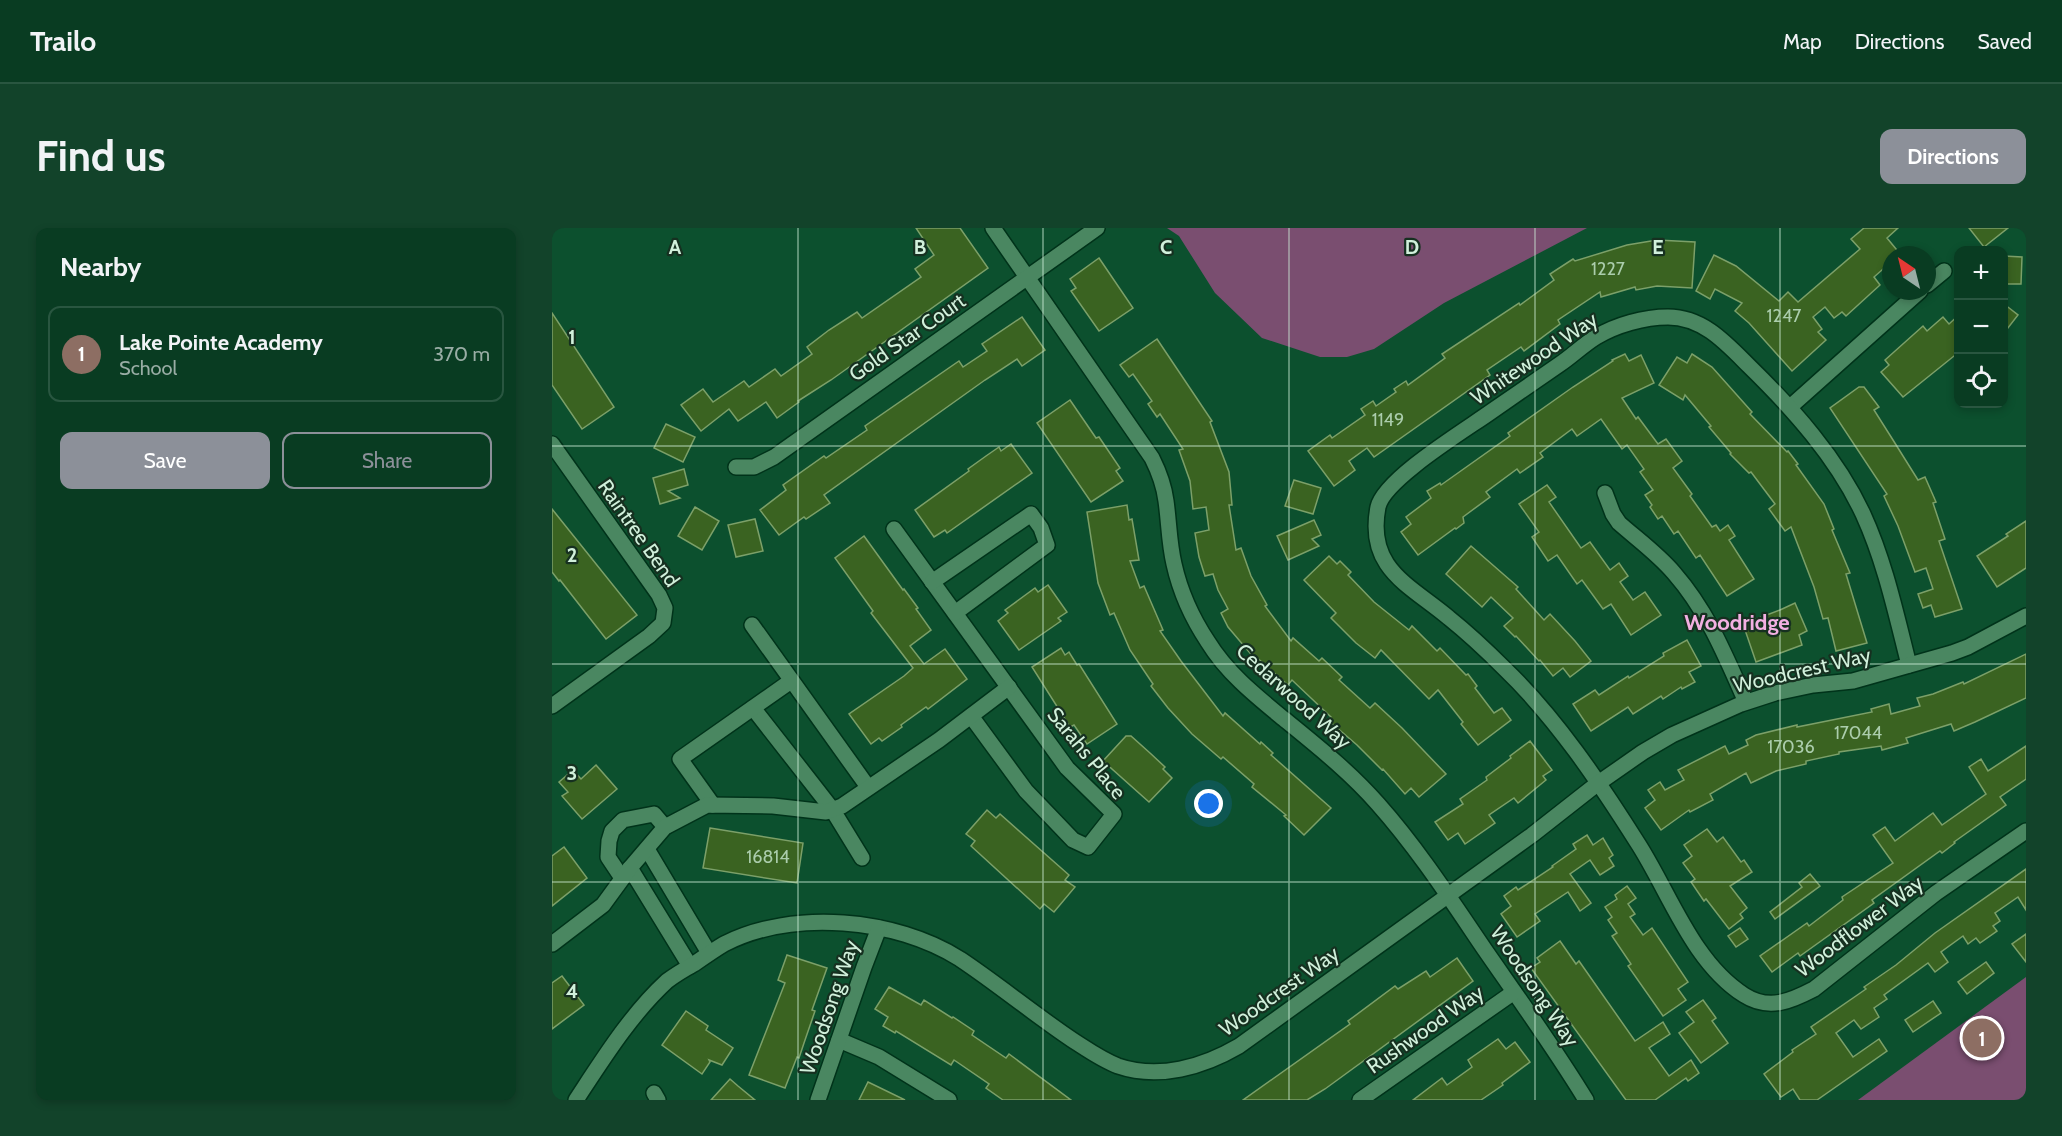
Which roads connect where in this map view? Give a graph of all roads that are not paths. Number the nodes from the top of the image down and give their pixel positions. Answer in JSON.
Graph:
{"nodes":[{"id":1,"x":993,"y":228,"type":"edge"},
{"id":2,"x":1097,"y":228,"type":"edge"},
{"id":3,"x":1944,"y":271,"type":"dead end"},
{"id":4,"x":1027,"y":278,"type":"junction"},
{"id":5,"x":1936,"y":278,"type":"edge"},
{"id":6,"x":1910,"y":300,"type":"edge"},
{"id":7,"x":1790,"y":407,"type":"junction"},
{"id":8,"x":552,"y":444,"type":"edge"},
{"id":9,"x":736,"y":467,"type":"dead end"},
{"id":10,"x":1605,"y":493,"type":"dead end"},
{"id":11,"x":894,"y":529,"type":"dead end"},
{"id":12,"x":932,"y":582,"type":"junction"},
{"id":13,"x":955,"y":613,"type":"junction"},
{"id":14,"x":2026,"y":616,"type":"edge"},
{"id":15,"x":752,"y":625,"type":"dead end"},
{"id":16,"x":1909,"y":665,"type":"junction"},
{"id":17,"x":791,"y":681,"type":"junction"},
{"id":18,"x":1009,"y":687,"type":"junction"},
{"id":19,"x":1746,"y":702,"type":"junction"},
{"id":20,"x":552,"y":706,"type":"edge"},
{"id":21,"x":753,"y":708,"type":"junction"},
{"id":22,"x":971,"y":716,"type":"junction"},
{"id":23,"x":1597,"y":784,"type":"junction"},
{"id":24,"x":868,"y":788,"type":"junction"},
{"id":25,"x":713,"y":805,"type":"junction"},
{"id":26,"x":832,"y":809,"type":"junction"},
{"id":27,"x":665,"y":827,"type":"junction"},
{"id":28,"x":2026,"y":831,"type":"edge"},
{"id":29,"x":647,"y":849,"type":"junction"},
{"id":30,"x":862,"y":858,"type":"dead end"},
{"id":31,"x":626,"y":873,"type":"junction"},
{"id":32,"x":1448,"y":896,"type":"junction"},
{"id":33,"x":879,"y":928,"type":"junction"},
{"id":34,"x":552,"y":944,"type":"edge"},
{"id":35,"x":709,"y":953,"type":"junction"},
{"id":36,"x":690,"y":966,"type":"junction"},
{"id":37,"x":1514,"y":992,"type":"junction"},
{"id":38,"x":839,"y":1040,"type":"junction"},
{"id":39,"x":576,"y":1100,"type":"edge"},
{"id":40,"x":818,"y":1100,"type":"edge"},
{"id":41,"x":949,"y":1100,"type":"edge"},
{"id":42,"x":1360,"y":1100,"type":"edge"},
{"id":43,"x":1586,"y":1100,"type":"edge"}],
"edges":[{"from":1,"to":4,"type":"street","name":"Cedarwood Way"},
{"from":2,"to":4,"type":"street","name":"Gold Star Court"},
{"from":3,"to":5,"type":"street"},
{"from":4,"to":9,"type":"street","name":"Gold Star Court"},
{"from":4,"to":32,"type":"street","name":"Cedarwood Way"},
{"from":6,"to":7,"type":"street"},
{"from":7,"to":16,"type":"street","name":"Whitewood Way"},
{"from":7,"to":23,"type":"street","name":"Whitewood Way"},
{"from":8,"to":20,"type":"street","name":"Raintree Bend"},
{"from":10,"to":19,"type":"street"},
{"from":11,"to":12,"type":"street","name":"Sarahs Place"},
{"from":12,"to":13,"type":"street","name":"Sarahs Place"},
{"from":12,"to":13,"type":"street"},
{"from":13,"to":18,"type":"street","name":"Sarahs Place"},
{"from":14,"to":16,"type":"street","name":"Woodcrest Way"},
{"from":15,"to":17,"type":"street"},
{"from":16,"to":19,"type":"street","name":"Woodcrest Way"},
{"from":17,"to":21,"type":"street"},
{"from":17,"to":24,"type":"street"},
{"from":18,"to":22,"type":"street"},
{"from":18,"to":22,"type":"street","name":"Sarahs Place"},
{"from":19,"to":23,"type":"street","name":"Woodcrest Way"},
{"from":21,"to":25,"type":"street"},
{"from":21,"to":26,"type":"street"},
{"from":22,"to":24,"type":"street"},
{"from":23,"to":28,"type":"street","name":"Woodflower Way"},
{"from":23,"to":32,"type":"street","name":"Woodcrest Way"},
{"from":24,"to":26,"type":"street"},
{"from":25,"to":26,"type":"street"},
{"from":25,"to":27,"type":"street"},
{"from":26,"to":30,"type":"street"},
{"from":27,"to":29,"type":"street"},
{"from":27,"to":31,"type":"street"},
{"from":29,"to":31,"type":"street"},
{"from":29,"to":35,"type":"street"},
{"from":31,"to":34,"type":"street"},
{"from":31,"to":36,"type":"street"},
{"from":32,"to":33,"type":"street","name":"Woodcrest Way"},
{"from":32,"to":37,"type":"street","name":"Woodsong Way"},
{"from":33,"to":35,"type":"street","name":"Woodcrest Way"},
{"from":33,"to":38,"type":"street","name":"Woodsong Way"},
{"from":35,"to":36,"type":"street","name":"Woodcrest Way"},
{"from":36,"to":39,"type":"street","name":"Woodcrest Way"},
{"from":37,"to":42,"type":"street","name":"Rushwood Way"},
{"from":37,"to":43,"type":"street","name":"Woodsong Way"},
{"from":38,"to":40,"type":"street","name":"Woodsong Way"},
{"from":38,"to":41,"type":"street"}]}
